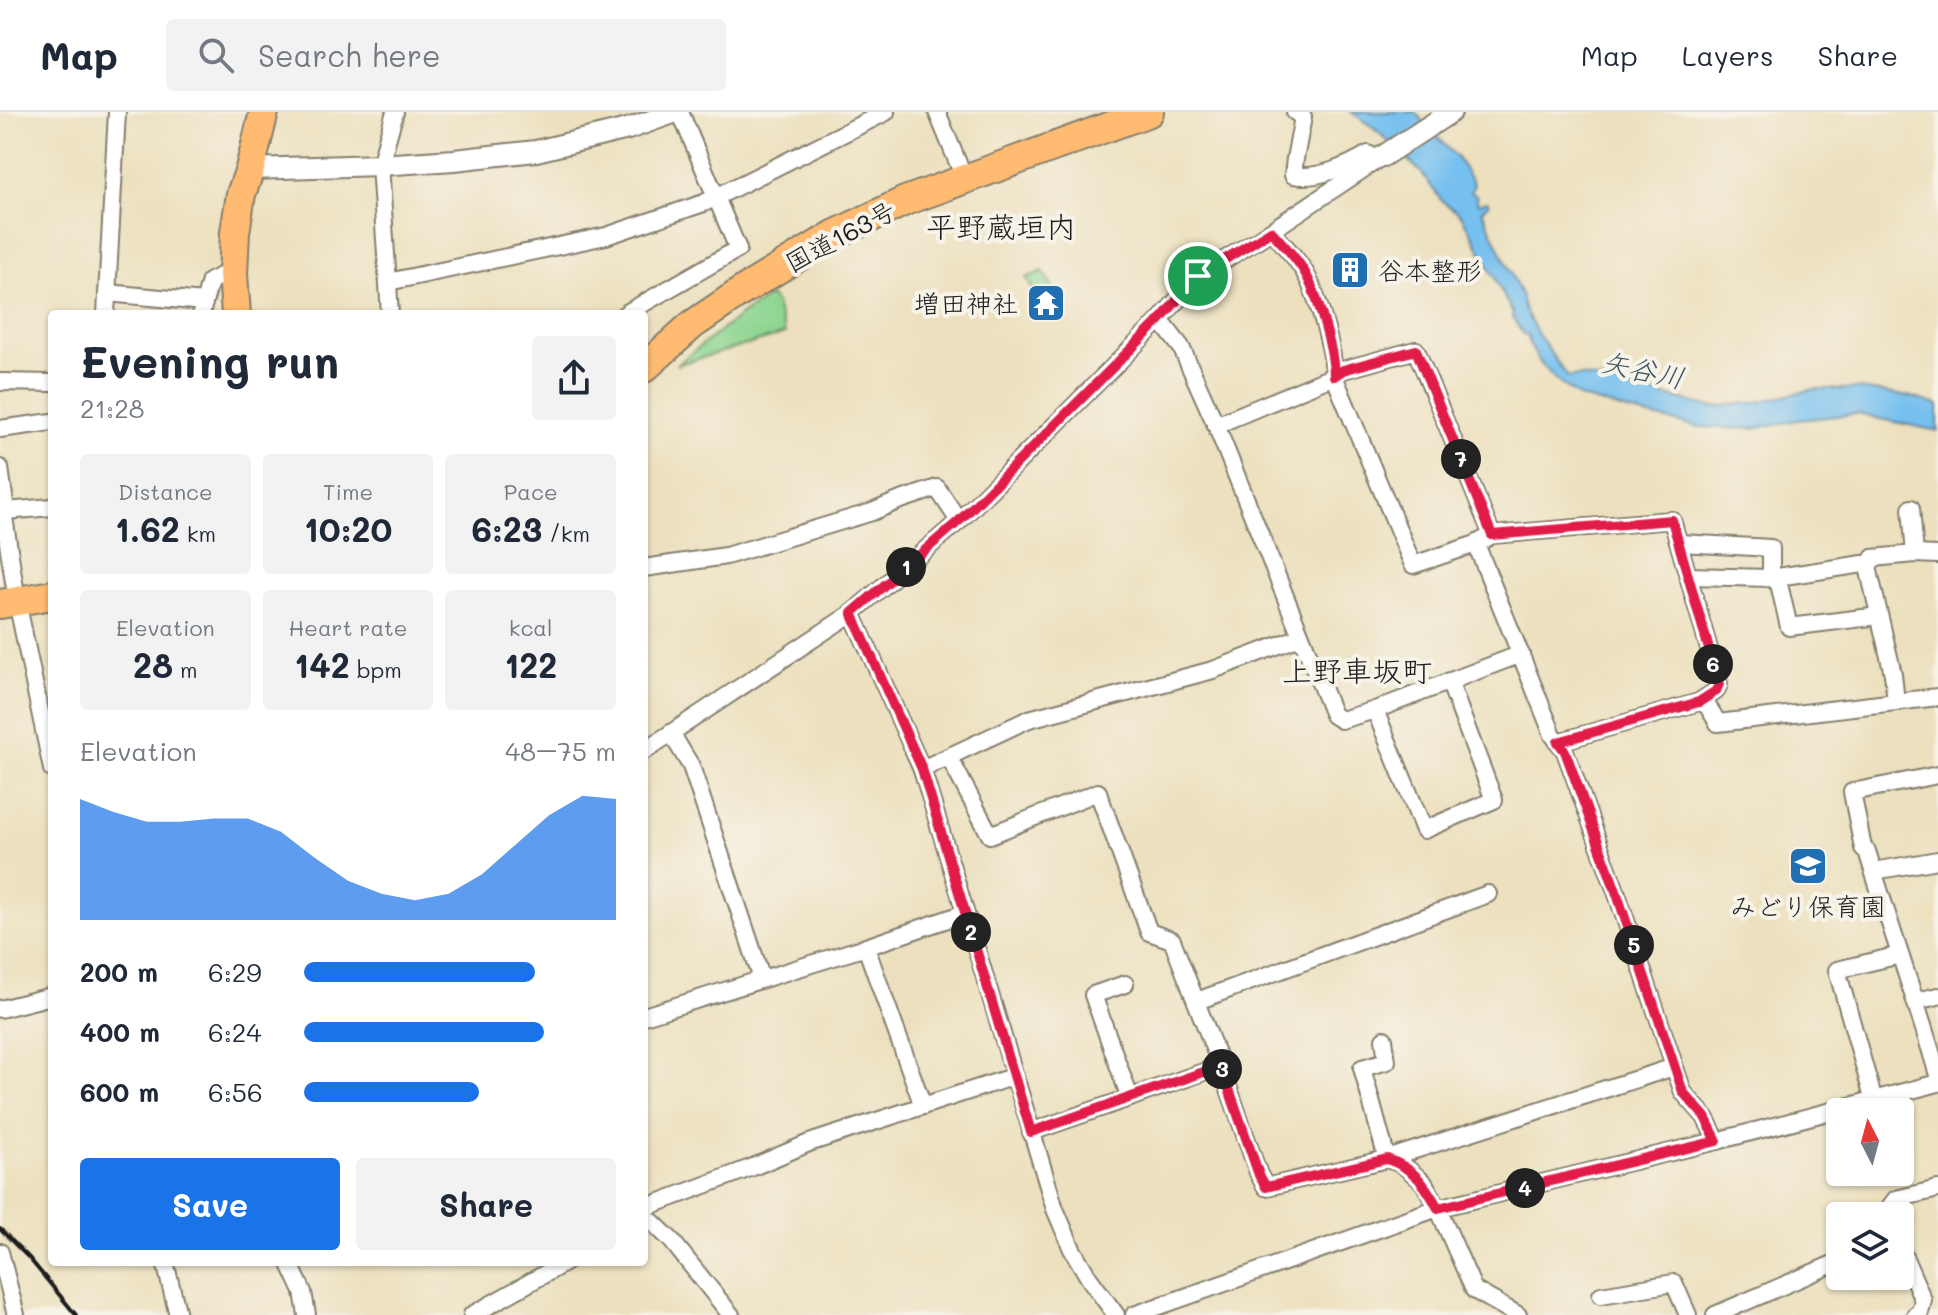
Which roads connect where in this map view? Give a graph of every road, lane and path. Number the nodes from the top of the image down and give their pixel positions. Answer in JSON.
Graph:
{"nodes":[{"id":1,"x":117,"y":112,"type":"edge"},
{"id":2,"x":264,"y":112,"type":"edge"},
{"id":3,"x":395,"y":112,"type":"edge"},
{"id":4,"x":678,"y":112,"type":"edge"},
{"id":5,"x":886,"y":112,"type":"edge"},
{"id":6,"x":937,"y":112,"type":"edge"},
{"id":7,"x":1149,"y":112,"type":"edge"},
{"id":8,"x":1295,"y":112,"type":"edge"},
{"id":9,"x":1443,"y":117,"type":"edge"},
{"id":10,"x":1380,"y":158,"type":"junction"},
{"id":11,"x":380,"y":165,"type":"junction"},
{"id":12,"x":250,"y":169,"type":"junction"},
{"id":13,"x":965,"y":180,"type":"junction"},
{"id":14,"x":717,"y":196,"type":"junction"},
{"id":15,"x":1271,"y":231,"type":"junction"},
{"id":16,"x":233,"y":274,"type":"junction"},
{"id":17,"x":388,"y":282,"type":"junction"},
{"id":18,"x":107,"y":293,"type":"junction"},
{"id":19,"x":202,"y":308,"type":"edge"},
{"id":20,"x":106,"y":310,"type":"edge"},
{"id":21,"x":236,"y":310,"type":"edge"},
{"id":22,"x":390,"y":310,"type":"edge"},
{"id":23,"x":632,"y":310,"type":"edge"},
{"id":24,"x":1160,"y":320,"type":"junction"},
{"id":25,"x":648,"y":364,"type":"edge"},
{"id":26,"x":1334,"y":376,"type":"junction"},
{"id":27,"x":0,"y":382,"type":"edge"},
{"id":28,"x":48,"y":383,"type":"edge"},
{"id":29,"x":48,"y":423,"type":"edge"},
{"id":30,"x":1216,"y":425,"type":"junction"},
{"id":31,"x":0,"y":429,"type":"edge"},
{"id":32,"x":0,"y":468,"type":"edge"},
{"id":33,"x":3,"y":501,"type":"edge"},
{"id":34,"x":48,"y":507,"type":"edge"},
{"id":35,"x":1911,"y":508,"type":"dead end"},
{"id":36,"x":959,"y":521,"type":"junction"},
{"id":37,"x":1492,"y":535,"type":"junction"},
{"id":38,"x":1680,"y":543,"type":"junction"},
{"id":39,"x":1476,"y":544,"type":"junction"},
{"id":40,"x":1915,"y":554,"type":"junction"},
{"id":41,"x":1938,"y":555,"type":"edge"},
{"id":42,"x":648,"y":567,"type":"edge"},
{"id":43,"x":1868,"y":567,"type":"junction"},
{"id":44,"x":1689,"y":576,"type":"junction"},
{"id":45,"x":1771,"y":578,"type":"junction"},
{"id":46,"x":48,"y":596,"type":"edge"},
{"id":47,"x":8,"y":602,"type":"edge"},
{"id":48,"x":852,"y":613,"type":"junction"},
{"id":49,"x":1879,"y":616,"type":"junction"},
{"id":50,"x":1300,"y":637,"type":"junction"},
{"id":51,"x":1521,"y":654,"type":"junction"},
{"id":52,"x":1449,"y":681,"type":"junction"},
{"id":53,"x":1938,"y":697,"type":"edge"},
{"id":54,"x":1699,"y":702,"type":"junction"},
{"id":55,"x":1896,"y":702,"type":"junction"},
{"id":56,"x":1375,"y":710,"type":"junction"},
{"id":57,"x":671,"y":733,"type":"junction"},
{"id":58,"x":1558,"y":742,"type":"junction"},
{"id":59,"x":648,"y":748,"type":"edge"},
{"id":60,"x":48,"y":754,"type":"edge"},
{"id":61,"x":949,"y":757,"type":"junction"},
{"id":62,"x":922,"y":769,"type":"junction"},
{"id":63,"x":1938,"y":775,"type":"edge"},
{"id":64,"x":1938,"y":860,"type":"edge"},
{"id":65,"x":1874,"y":871,"type":"junction"},
{"id":66,"x":1488,"y":894,"type":"dead end"},
{"id":67,"x":965,"y":913,"type":"junction"},
{"id":68,"x":866,"y":947,"type":"junction"},
{"id":69,"x":1900,"y":955,"type":"junction"},
{"id":70,"x":762,"y":979,"type":"junction"},
{"id":71,"x":1125,"y":984,"type":"dead end"},
{"id":72,"x":1938,"y":996,"type":"edge"},
{"id":73,"x":48,"y":997,"type":"edge"},
{"id":74,"x":1197,"y":1001,"type":"junction"},
{"id":75,"x":1916,"y":1001,"type":"junction"},
{"id":76,"x":0,"y":1009,"type":"edge"},
{"id":77,"x":648,"y":1015,"type":"edge"},
{"id":78,"x":1384,"y":1039,"type":"dead end"},
{"id":79,"x":1221,"y":1066,"type":"junction"},
{"id":80,"x":1674,"y":1067,"type":"junction"},
{"id":81,"x":1938,"y":1075,"type":"edge"},
{"id":82,"x":1015,"y":1076,"type":"junction"},
{"id":83,"x":1938,"y":1083,"type":"edge"},
{"id":84,"x":1130,"y":1098,"type":"junction"},
{"id":85,"x":1873,"y":1098,"type":"edge"},
{"id":86,"x":1885,"y":1098,"type":"edge"},
{"id":87,"x":923,"y":1106,"type":"junction"},
{"id":88,"x":1826,"y":1113,"type":"edge"},
{"id":89,"x":1031,"y":1132,"type":"junction"},
{"id":90,"x":1717,"y":1141,"type":"junction"},
{"id":91,"x":1387,"y":1159,"type":"junction"},
{"id":92,"x":1938,"y":1189,"type":"edge"},
{"id":93,"x":1894,"y":1202,"type":"edge"},
{"id":94,"x":648,"y":1206,"type":"edge"},
{"id":95,"x":1438,"y":1208,"type":"junction"},
{"id":96,"x":648,"y":1218,"type":"edge"},
{"id":97,"x":0,"y":1252,"type":"edge"},
{"id":98,"x":166,"y":1266,"type":"edge"},
{"id":99,"x":291,"y":1266,"type":"edge"},
{"id":100,"x":559,"y":1266,"type":"edge"},
{"id":101,"x":1826,"y":1267,"type":"edge"},
{"id":102,"x":1914,"y":1279,"type":"edge"},
{"id":103,"x":1601,"y":1295,"type":"dead end"},
{"id":104,"x":16,"y":1315,"type":"edge"},
{"id":105,"x":178,"y":1315,"type":"edge"},
{"id":106,"x":307,"y":1315,"type":"edge"},
{"id":107,"x":472,"y":1315,"type":"edge"},
{"id":108,"x":731,"y":1315,"type":"edge"},
{"id":109,"x":1116,"y":1315,"type":"edge"},
{"id":110,"x":1134,"y":1315,"type":"edge"},
{"id":111,"x":1518,"y":1315,"type":"edge"},
{"id":112,"x":1688,"y":1315,"type":"edge"},
{"id":113,"x":1715,"y":1315,"type":"edge"},
{"id":114,"x":1915,"y":1315,"type":"edge"}],
"edges":[{"from":1,"to":18,"type":"street"},
{"from":2,"to":12,"type":"highway"},
{"from":3,"to":11,"type":"street"},
{"from":4,"to":11,"type":"street"},
{"from":4,"to":14,"type":"street"},
{"from":5,"to":14,"type":"street"},
{"from":6,"to":13,"type":"street"},
{"from":7,"to":13,"type":"highway","name":"国道163号"},
{"from":8,"to":10,"type":"street"},
{"from":9,"to":10,"type":"street"},
{"from":10,"to":15,"type":"street"},
{"from":11,"to":12,"type":"street"},
{"from":11,"to":17,"type":"street"},
{"from":12,"to":16,"type":"highway"},
{"from":13,"to":25,"type":"highway","name":"国道163号"},
{"from":14,"to":17,"type":"street"},
{"from":14,"to":23,"type":"street"},
{"from":15,"to":24,"type":"street"},
{"from":15,"to":26,"type":"street"},
{"from":16,"to":19,"type":"street"},
{"from":16,"to":21,"type":"highway"},
{"from":17,"to":22,"type":"street"},
{"from":18,"to":19,"type":"street"},
{"from":18,"to":20,"type":"street"},
{"from":24,"to":30,"type":"street"},
{"from":24,"to":36,"type":"street"},
{"from":26,"to":30,"type":"street"},
{"from":26,"to":37,"type":"street"},
{"from":26,"to":39,"type":"street"},
{"from":27,"to":28,"type":"street"},
{"from":29,"to":31,"type":"street"},
{"from":30,"to":50,"type":"street"},
{"from":32,"to":33,"type":"street"},
{"from":33,"to":34,"type":"street"},
{"from":33,"to":47,"type":"street"},
{"from":35,"to":40,"type":"street"},
{"from":36,"to":42,"type":"street"},
{"from":36,"to":48,"type":"street"},
{"from":37,"to":38,"type":"street"},
{"from":37,"to":39,"type":"street"},
{"from":38,"to":44,"type":"street"},
{"from":38,"to":45,"type":"street"},
{"from":39,"to":51,"type":"street"},
{"from":40,"to":41,"type":"street"},
{"from":40,"to":43,"type":"street"},
{"from":43,"to":45,"type":"street"},
{"from":43,"to":49,"type":"street"},
{"from":44,"to":45,"type":"street"},
{"from":44,"to":54,"type":"street"},
{"from":45,"to":49,"type":"street"},
{"from":46,"to":47,"type":"highway"},
{"from":47,"to":60,"type":"street"},
{"from":48,"to":57,"type":"street"},
{"from":48,"to":62,"type":"street"},
{"from":49,"to":55,"type":"street"},
{"from":50,"to":56,"type":"street"},
{"from":50,"to":61,"type":"street"},
{"from":51,"to":52,"type":"street"},
{"from":51,"to":58,"type":"street"},
{"from":52,"to":56,"type":"street"},
{"from":52,"to":56,"type":"street"},
{"from":53,"to":55,"type":"street"},
{"from":54,"to":55,"type":"street"},
{"from":54,"to":58,"type":"street"},
{"from":57,"to":59,"type":"street"},
{"from":57,"to":70,"type":"street"},
{"from":58,"to":80,"type":"street"},
{"from":61,"to":62,"type":"street"},
{"from":61,"to":74,"type":"street"},
{"from":62,"to":67,"type":"street"},
{"from":63,"to":65,"type":"street"},
{"from":64,"to":65,"type":"street"},
{"from":65,"to":69,"type":"street"},
{"from":66,"to":74,"type":"street"},
{"from":67,"to":68,"type":"street"},
{"from":67,"to":82,"type":"street"},
{"from":68,"to":70,"type":"street"},
{"from":68,"to":87,"type":"street"},
{"from":69,"to":75,"type":"street"},
{"from":69,"to":85,"type":"street"},
{"from":70,"to":77,"type":"street"},
{"from":71,"to":84,"type":"street"},
{"from":72,"to":75,"type":"street"},
{"from":73,"to":76,"type":"street"},
{"from":74,"to":79,"type":"street"},
{"from":75,"to":81,"type":"street"},
{"from":78,"to":91,"type":"street"},
{"from":79,"to":84,"type":"street"},
{"from":79,"to":91,"type":"street"},
{"from":80,"to":90,"type":"street"},
{"from":80,"to":91,"type":"street"},
{"from":82,"to":87,"type":"street"},
{"from":82,"to":89,"type":"street"},
{"from":83,"to":86,"type":"street"},
{"from":84,"to":89,"type":"street"},
{"from":87,"to":94,"type":"street"},
{"from":88,"to":90,"type":"street"},
{"from":89,"to":109,"type":"street"},
{"from":90,"to":95,"type":"street"},
{"from":91,"to":95,"type":"street"},
{"from":92,"to":93,"type":"street"},
{"from":95,"to":110,"type":"street"},
{"from":95,"to":111,"type":"street"},
{"from":96,"to":108,"type":"street"},
{"from":97,"to":104,"type":"street"},
{"from":98,"to":105,"type":"street"},
{"from":99,"to":106,"type":"street"},
{"from":100,"to":107,"type":"street"},
{"from":101,"to":113,"type":"street"},
{"from":102,"to":114,"type":"street"},
{"from":103,"to":112,"type":"street"}]}
